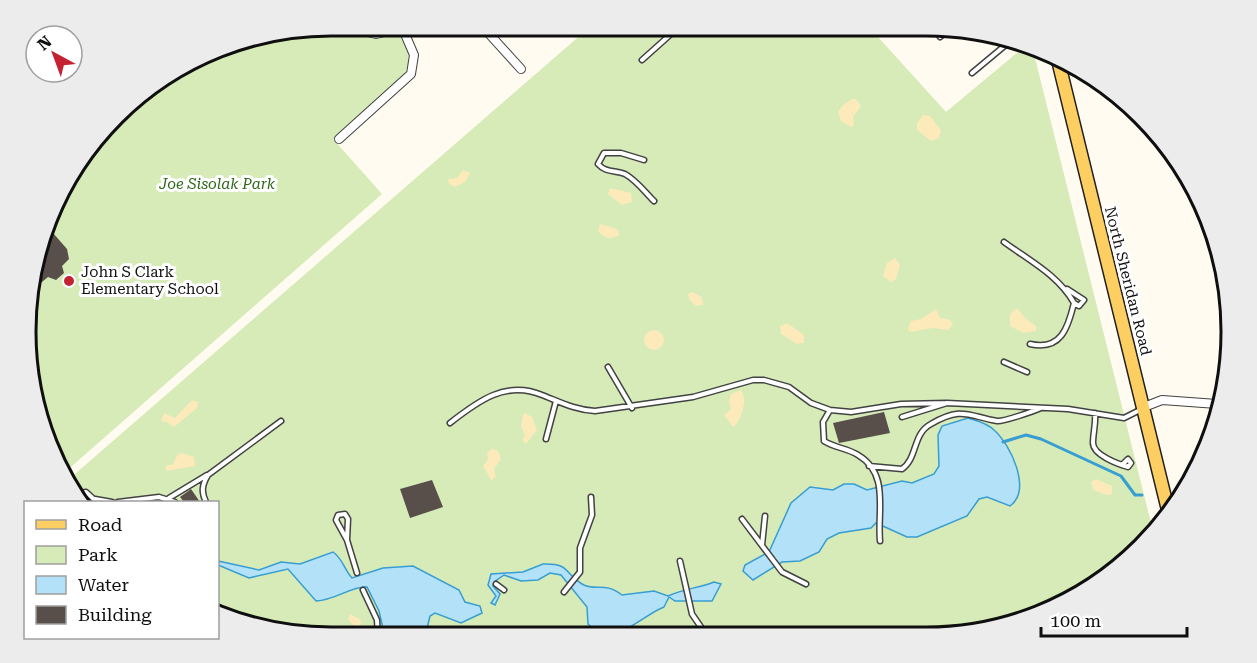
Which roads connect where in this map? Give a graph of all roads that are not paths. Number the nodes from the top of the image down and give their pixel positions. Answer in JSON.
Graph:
{"nodes":[{"id":1,"x":408,"y":36,"type":"edge"},
{"id":2,"x":491,"y":36,"type":"edge"},
{"id":3,"x":669,"y":36,"type":"edge"},
{"id":4,"x":1004,"y":47,"type":"edge"},
{"id":5,"x":642,"y":60,"type":"dead end"},
{"id":6,"x":1060,"y":68,"type":"edge"},
{"id":7,"x":521,"y":69,"type":"dead end"},
{"id":8,"x":972,"y":73,"type":"dead end"},
{"id":9,"x":339,"y":139,"type":"dead end"},
{"id":10,"x":644,"y":160,"type":"dead end"},
{"id":11,"x":654,"y":201,"type":"dead end"},
{"id":12,"x":1004,"y":242,"type":"dead end"},
{"id":13,"x":1066,"y":288,"type":"junction"},
{"id":14,"x":1074,"y":303,"type":"junction"},
{"id":15,"x":1030,"y":344,"type":"dead end"},
{"id":16,"x":1004,"y":362,"type":"dead end"},
{"id":17,"x":608,"y":367,"type":"dead end"},
{"id":18,"x":1027,"y":372,"type":"dead end"},
{"id":19,"x":556,"y":402,"type":"junction"},
{"id":20,"x":947,"y":404,"type":"junction"},
{"id":21,"x":1212,"y":404,"type":"edge"},
{"id":22,"x":1144,"y":407,"type":"junction"},
{"id":23,"x":632,"y":408,"type":"junction"},
{"id":24,"x":1042,"y":408,"type":"junction"},
{"id":25,"x":830,"y":410,"type":"junction"},
{"id":26,"x":1095,"y":413,"type":"junction"},
{"id":27,"x":902,"y":417,"type":"dead end"},
{"id":28,"x":281,"y":422,"type":"dead end"},
{"id":29,"x":450,"y":423,"type":"dead end"},
{"id":30,"x":546,"y":440,"type":"dead end"},
{"id":31,"x":1122,"y":465,"type":"dead end"},
{"id":32,"x":869,"y":466,"type":"junction"},
{"id":33,"x":208,"y":475,"type":"junction"},
{"id":34,"x":84,"y":492,"type":"edge"},
{"id":35,"x":591,"y":497,"type":"dead end"},
{"id":36,"x":169,"y":498,"type":"junction"},
{"id":37,"x":96,"y":501,"type":"edge"},
{"id":38,"x":125,"y":501,"type":"edge"},
{"id":39,"x":174,"y":501,"type":"edge"},
{"id":40,"x":205,"y":501,"type":"edge"},
{"id":41,"x":1166,"y":502,"type":"edge"},
{"id":42,"x":765,"y":516,"type":"dead end"},
{"id":43,"x":742,"y":519,"type":"dead end"},
{"id":44,"x":347,"y":540,"type":"junction"},
{"id":45,"x":880,"y":541,"type":"dead end"},
{"id":46,"x":762,"y":545,"type":"junction"},
{"id":47,"x":680,"y":561,"type":"dead end"},
{"id":48,"x":357,"y":573,"type":"dead end"},
{"id":49,"x":496,"y":584,"type":"dead end"},
{"id":50,"x":806,"y":584,"type":"dead end"},
{"id":51,"x":363,"y":590,"type":"dead end"},
{"id":52,"x":504,"y":590,"type":"dead end"},
{"id":53,"x":564,"y":592,"type":"dead end"},
{"id":54,"x":378,"y":627,"type":"edge"},
{"id":55,"x":701,"y":627,"type":"edge"}],
"edges":[{"from":1,"to":9,"type":"street"},
{"from":2,"to":7,"type":"street"},
{"from":3,"to":5,"type":"lane"},
{"from":4,"to":8,"type":"lane"},
{"from":6,"to":22,"type":"main road","name":"North Sheridan Road"},
{"from":10,"to":11,"type":"lane"},
{"from":12,"to":13,"type":"lane"},
{"from":13,"to":14,"type":"lane"},
{"from":13,"to":14,"type":"lane"},
{"from":14,"to":15,"type":"lane"},
{"from":16,"to":18,"type":"lane"},
{"from":17,"to":23,"type":"lane"},
{"from":19,"to":23,"type":"lane"},
{"from":19,"to":29,"type":"lane"},
{"from":19,"to":30,"type":"lane"},
{"from":20,"to":24,"type":"lane"},
{"from":20,"to":25,"type":"lane"},
{"from":20,"to":27,"type":"lane"},
{"from":21,"to":22,"type":"street"},
{"from":22,"to":26,"type":"lane"},
{"from":22,"to":41,"type":"main road","name":"North Sheridan Road"},
{"from":23,"to":25,"type":"lane"},
{"from":24,"to":26,"type":"lane"},
{"from":24,"to":32,"type":"lane"},
{"from":25,"to":32,"type":"lane"},
{"from":26,"to":31,"type":"lane"},
{"from":28,"to":33,"type":"lane"},
{"from":32,"to":45,"type":"lane"},
{"from":33,"to":36,"type":"lane"},
{"from":33,"to":40,"type":"lane"},
{"from":34,"to":37,"type":"lane"},
{"from":35,"to":53,"type":"lane"},
{"from":36,"to":38,"type":"lane"},
{"from":36,"to":39,"type":"lane"},
{"from":42,"to":46,"type":"lane"},
{"from":43,"to":46,"type":"lane"},
{"from":44,"to":44,"type":"lane"},
{"from":44,"to":48,"type":"lane"},
{"from":46,"to":50,"type":"lane"},
{"from":47,"to":55,"type":"lane"},
{"from":49,"to":52,"type":"lane"},
{"from":51,"to":54,"type":"lane"}]}
